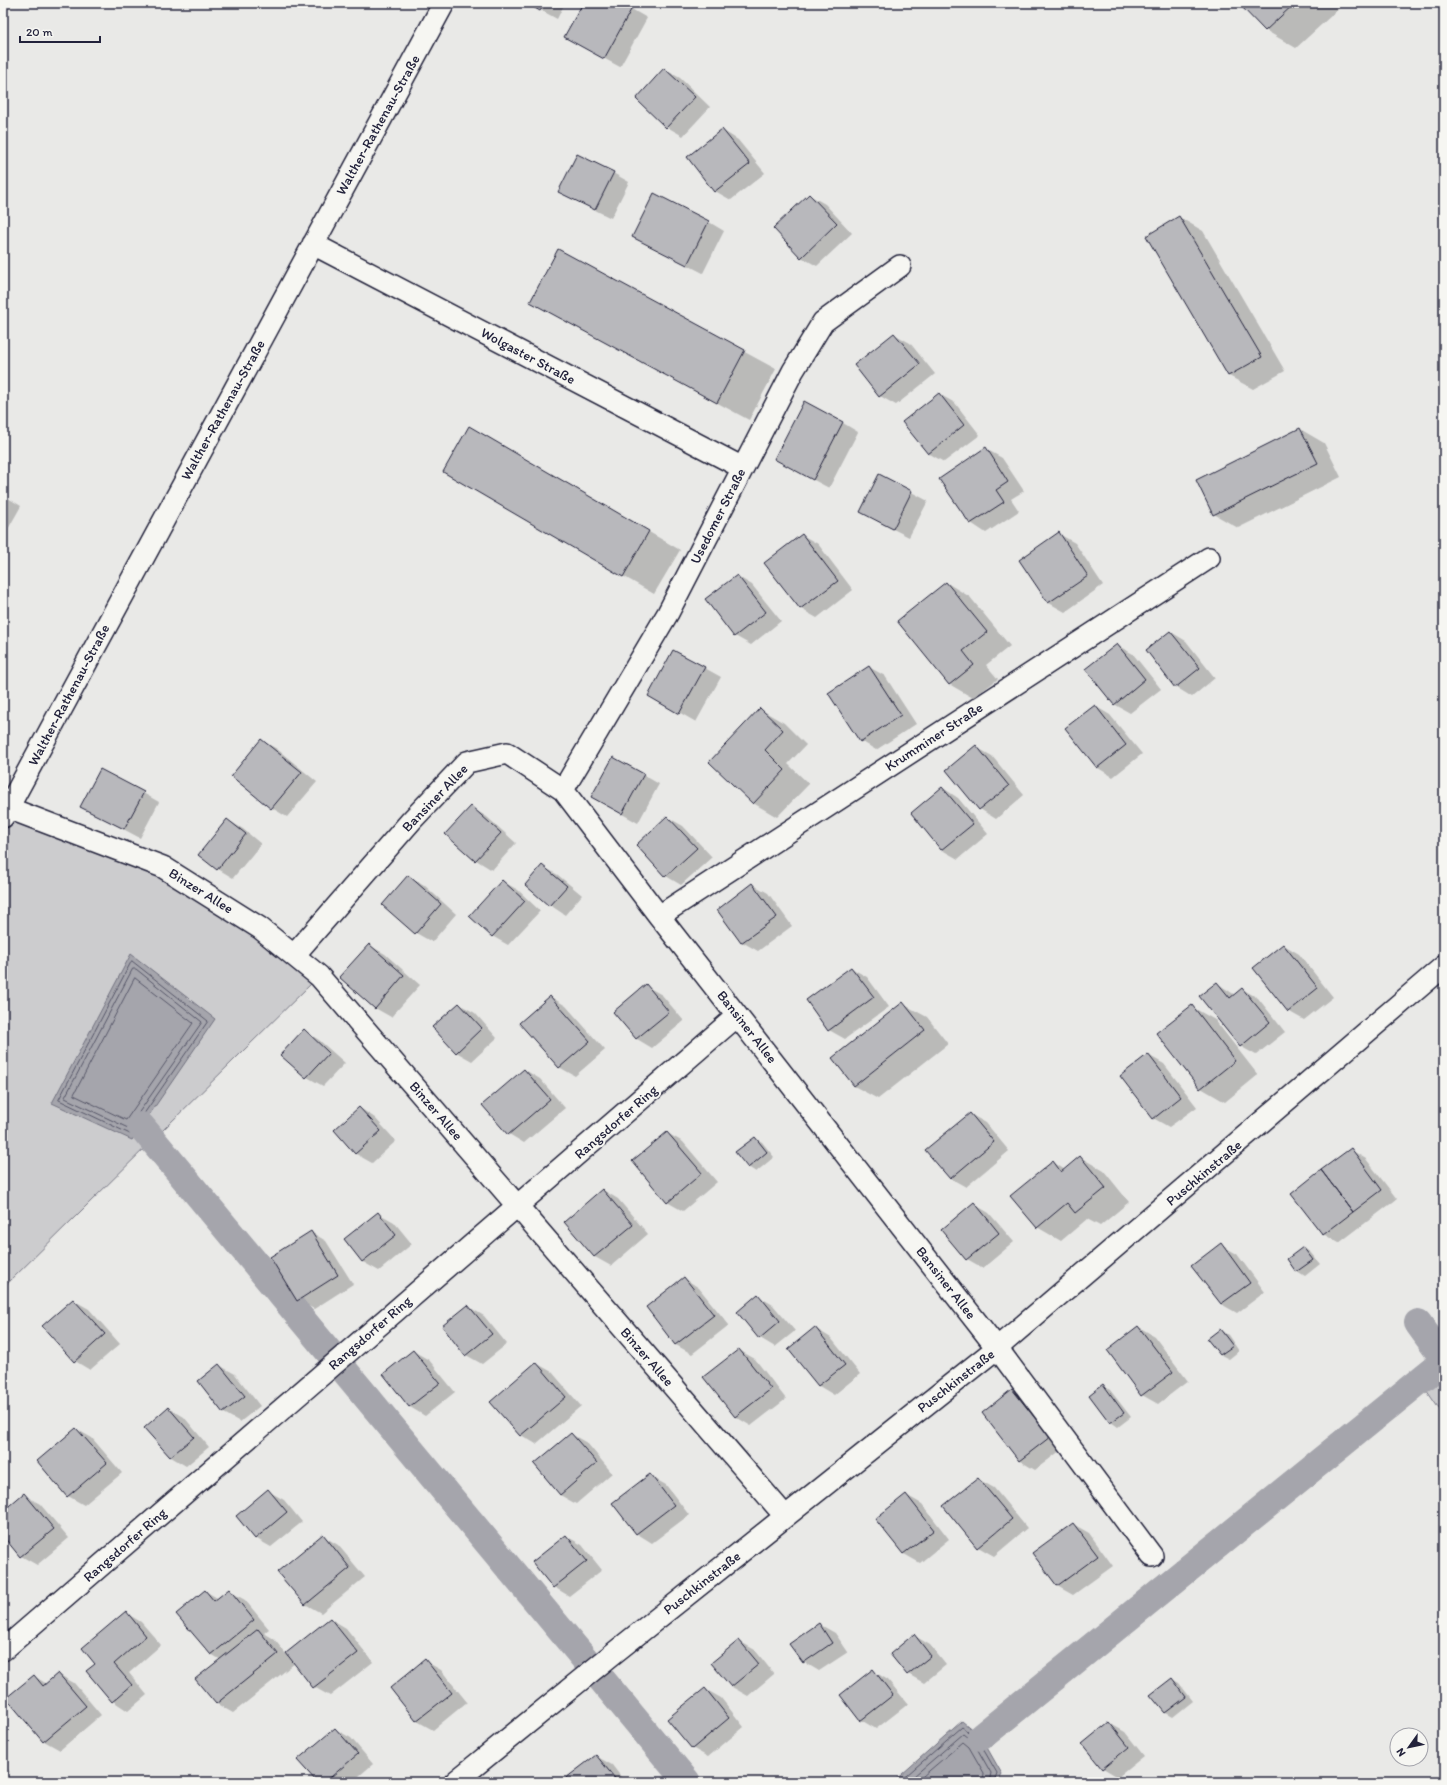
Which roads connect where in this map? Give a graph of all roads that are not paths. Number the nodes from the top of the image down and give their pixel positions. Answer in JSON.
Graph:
{"nodes":[{"id":1,"x":444,"y":3,"type":"edge"},
{"id":2,"x":313,"y":244,"type":"junction"},
{"id":3,"x":900,"y":266,"type":"dead end"},
{"id":4,"x":743,"y":468,"type":"junction"},
{"id":5,"x":1209,"y":558,"type":"dead end"},
{"id":6,"x":564,"y":790,"type":"junction"},
{"id":7,"x":6,"y":813,"type":"edge"},
{"id":8,"x":659,"y":916,"type":"junction"},
{"id":9,"x":294,"y":954,"type":"junction"},
{"id":10,"x":1444,"y":966,"type":"edge"},
{"id":11,"x":737,"y":1016,"type":"junction"},
{"id":12,"x":518,"y":1207,"type":"junction"},
{"id":13,"x":997,"y":1348,"type":"junction"},
{"id":14,"x":785,"y":1516,"type":"junction"},
{"id":15,"x":1152,"y":1556,"type":"dead end"},
{"id":16,"x":3,"y":1650,"type":"edge"},
{"id":17,"x":455,"y":1782,"type":"edge"}],
"edges":[{"from":1,"to":2,"type":"street","name":"Walther-Rathenau-Straße"},
{"from":2,"to":4,"type":"street","name":"Wolgaster Straße"},
{"from":2,"to":7,"type":"street","name":"Walther-Rathenau-Straße"},
{"from":3,"to":4,"type":"street","name":"Usedomer Straße"},
{"from":4,"to":6,"type":"street","name":"Usedomer Straße"},
{"from":5,"to":8,"type":"street","name":"Krumminer Straße"},
{"from":6,"to":8,"type":"street","name":"Bansiner Allee"},
{"from":6,"to":9,"type":"street","name":"Bansiner Allee"},
{"from":7,"to":9,"type":"street","name":"Binzer Allee"},
{"from":8,"to":11,"type":"street","name":"Bansiner Allee"},
{"from":9,"to":12,"type":"street","name":"Binzer Allee"},
{"from":10,"to":13,"type":"street","name":"Puschkinstraße"},
{"from":11,"to":12,"type":"street","name":"Rangsdorfer Ring"},
{"from":11,"to":13,"type":"street","name":"Bansiner Allee"},
{"from":12,"to":14,"type":"street","name":"Binzer Allee"},
{"from":12,"to":16,"type":"street","name":"Rangsdorfer Ring"},
{"from":13,"to":14,"type":"street","name":"Puschkinstraße"},
{"from":13,"to":15,"type":"street","name":"Bansiner Allee"},
{"from":14,"to":17,"type":"street","name":"Puschkinstraße"}]}
